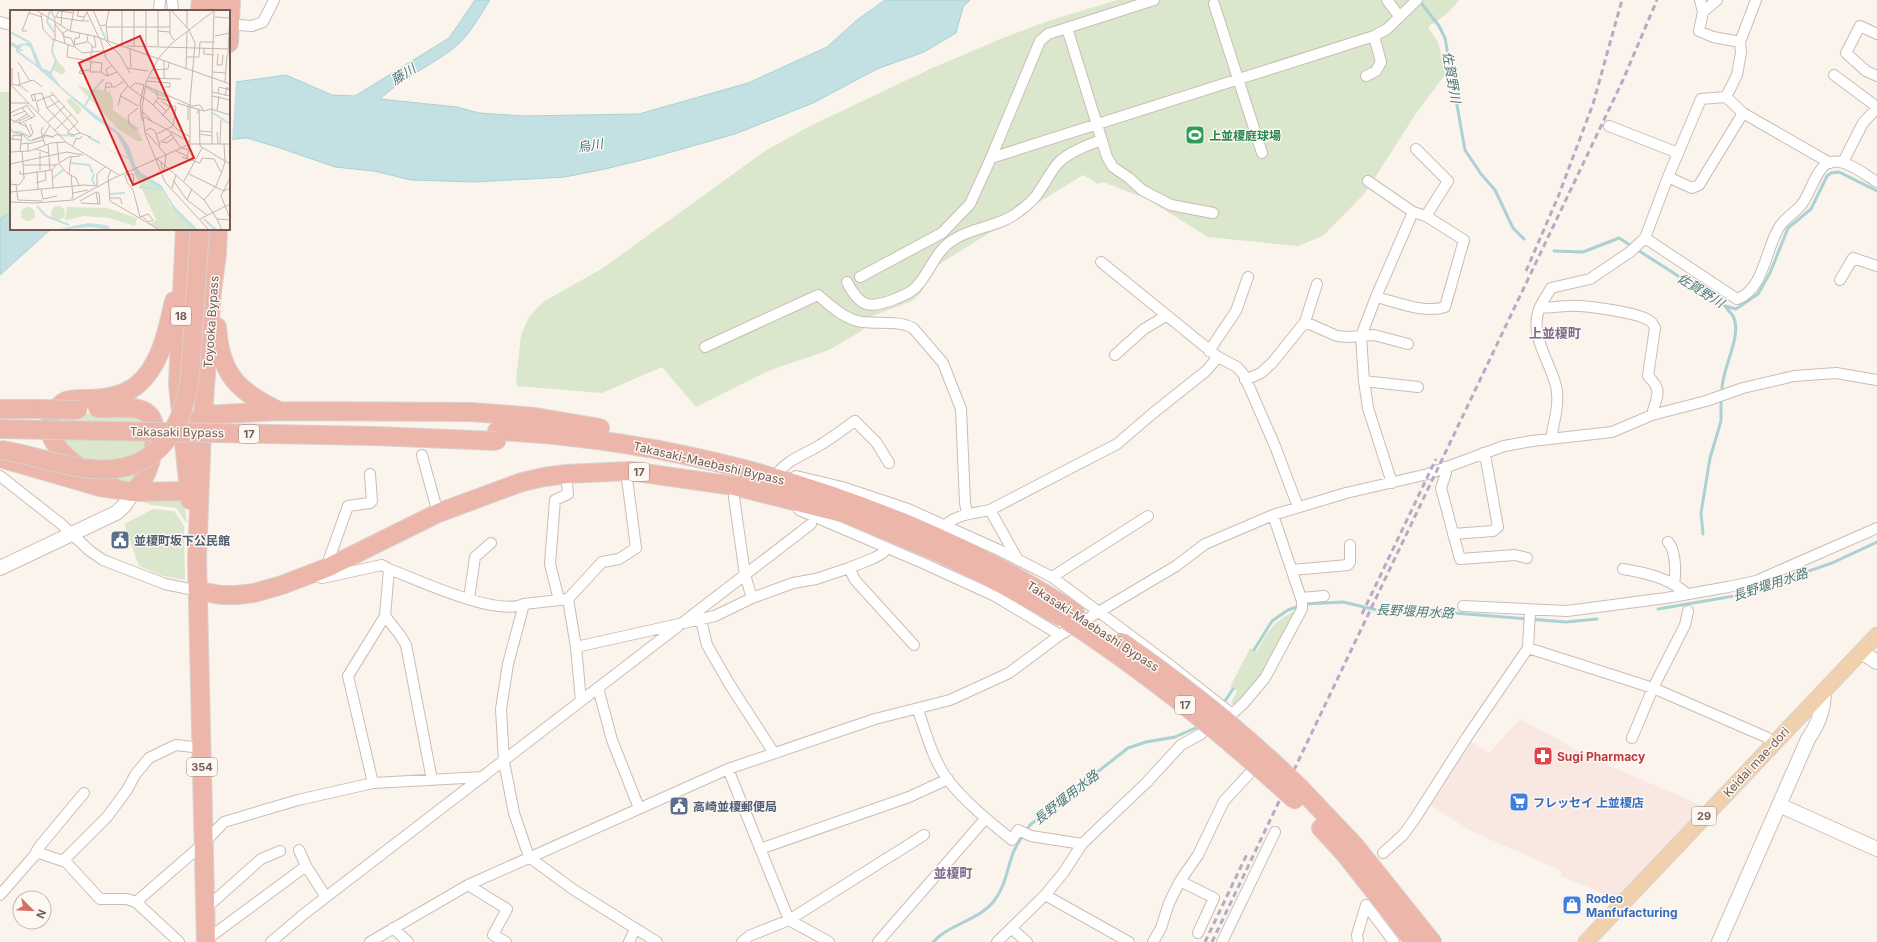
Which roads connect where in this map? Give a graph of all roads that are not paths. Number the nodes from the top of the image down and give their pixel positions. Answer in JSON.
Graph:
{"nodes":[{"id":1,"x":160,"y":0,"type":"edge"},
{"id":2,"x":172,"y":0,"type":"edge"},
{"id":3,"x":201,"y":0,"type":"edge"},
{"id":4,"x":217,"y":0,"type":"edge"},
{"id":5,"x":231,"y":0,"type":"edge"},
{"id":6,"x":274,"y":0,"type":"edge"},
{"id":7,"x":1154,"y":0,"type":"edge"},
{"id":8,"x":1387,"y":0,"type":"edge"},
{"id":9,"x":1700,"y":0,"type":"edge"},
{"id":10,"x":1717,"y":0,"type":"edge"},
{"id":11,"x":1756,"y":0,"type":"edge"},
{"id":12,"x":1214,"y":4,"type":"dead end"},
{"id":13,"x":1412,"y":4,"type":"edge"},
{"id":14,"x":158,"y":10,"type":"edge"},
{"id":15,"x":173,"y":10,"type":"edge"},
{"id":16,"x":200,"y":10,"type":"edge"},
{"id":17,"x":216,"y":10,"type":"edge"},
{"id":18,"x":1703,"y":12,"type":"junction"},
{"id":19,"x":1399,"y":16,"type":"junction"},
{"id":20,"x":0,"y":22,"type":"edge"},
{"id":21,"x":230,"y":22,"type":"edge"},
{"id":22,"x":10,"y":25,"type":"edge"},
{"id":23,"x":239,"y":25,"type":"dead end"},
{"id":24,"x":1068,"y":28,"type":"junction"},
{"id":25,"x":1877,"y":34,"type":"edge"},
{"id":26,"x":1374,"y":36,"type":"junction"},
{"id":27,"x":1740,"y":42,"type":"junction"},
{"id":28,"x":1834,"y":75,"type":"dead end"},
{"id":29,"x":1366,"y":76,"type":"dead end"},
{"id":30,"x":1877,"y":76,"type":"edge"},
{"id":31,"x":1239,"y":80,"type":"junction"},
{"id":32,"x":1726,"y":97,"type":"junction"},
{"id":33,"x":1877,"y":108,"type":"edge"},
{"id":34,"x":1743,"y":113,"type":"junction"},
{"id":35,"x":1097,"y":125,"type":"junction"},
{"id":36,"x":1608,"y":126,"type":"dead end"},
{"id":37,"x":1102,"y":140,"type":"junction"},
{"id":38,"x":1416,"y":149,"type":"dead end"},
{"id":39,"x":1262,"y":153,"type":"dead end"},
{"id":40,"x":1678,"y":153,"type":"junction"},
{"id":41,"x":991,"y":158,"type":"junction"},
{"id":42,"x":1830,"y":162,"type":"junction"},
{"id":43,"x":1843,"y":162,"type":"junction"},
{"id":44,"x":1668,"y":177,"type":"junction"},
{"id":45,"x":1368,"y":181,"type":"dead end"},
{"id":46,"x":1877,"y":182,"type":"edge"},
{"id":47,"x":1413,"y":212,"type":"junction"},
{"id":48,"x":1213,"y":213,"type":"dead end"},
{"id":49,"x":1426,"y":216,"type":"junction"},
{"id":50,"x":200,"y":230,"type":"edge"},
{"id":51,"x":218,"y":230,"type":"edge"},
{"id":52,"x":185,"y":234,"type":"edge"},
{"id":53,"x":1644,"y":239,"type":"junction"},
{"id":54,"x":217,"y":254,"type":"junction"},
{"id":55,"x":1101,"y":262,"type":"dead end"},
{"id":56,"x":1877,"y":266,"type":"edge"},
{"id":57,"x":1248,"y":276,"type":"dead end"},
{"id":58,"x":860,"y":277,"type":"dead end"},
{"id":59,"x":1840,"y":280,"type":"dead end"},
{"id":60,"x":847,"y":282,"type":"dead end"},
{"id":61,"x":1317,"y":284,"type":"dead end"},
{"id":62,"x":1376,"y":297,"type":"junction"},
{"id":63,"x":1540,"y":307,"type":"junction"},
{"id":64,"x":1166,"y":316,"type":"junction"},
{"id":65,"x":1305,"y":322,"type":"junction"},
{"id":66,"x":1361,"y":336,"type":"junction"},
{"id":67,"x":1408,"y":344,"type":"dead end"},
{"id":68,"x":705,"y":347,"type":"dead end"},
{"id":69,"x":1209,"y":351,"type":"junction"},
{"id":70,"x":1115,"y":355,"type":"dead end"},
{"id":71,"x":1218,"y":357,"type":"junction"},
{"id":72,"x":1245,"y":380,"type":"junction"},
{"id":73,"x":1877,"y":380,"type":"edge"},
{"id":74,"x":1364,"y":381,"type":"junction"},
{"id":75,"x":1418,"y":387,"type":"dead end"},
{"id":76,"x":128,"y":395,"type":"junction"},
{"id":77,"x":98,"y":408,"type":"junction"},
{"id":78,"x":0,"y":409,"type":"edge"},
{"id":79,"x":279,"y":411,"type":"junction"},
{"id":80,"x":1652,"y":415,"type":"junction"},
{"id":81,"x":0,"y":420,"type":"edge"},
{"id":82,"x":202,"y":422,"type":"junction"},
{"id":83,"x":0,"y":429,"type":"edge"},
{"id":84,"x":497,"y":436,"type":"junction"},
{"id":85,"x":1551,"y":438,"type":"junction"},
{"id":86,"x":184,"y":442,"type":"junction"},
{"id":87,"x":0,"y":450,"type":"edge"},
{"id":88,"x":1483,"y":453,"type":"junction"},
{"id":89,"x":422,"y":455,"type":"dead end"},
{"id":90,"x":682,"y":455,"type":"junction"},
{"id":91,"x":0,"y":458,"type":"edge"},
{"id":92,"x":627,"y":463,"type":"junction"},
{"id":93,"x":889,"y":463,"type":"dead end"},
{"id":94,"x":1445,"y":467,"type":"junction"},
{"id":95,"x":370,"y":474,"type":"dead end"},
{"id":96,"x":566,"y":474,"type":"junction"},
{"id":97,"x":0,"y":476,"type":"edge"},
{"id":98,"x":774,"y":478,"type":"junction"},
{"id":99,"x":1392,"y":482,"type":"junction"},
{"id":100,"x":734,"y":486,"type":"junction"},
{"id":101,"x":126,"y":491,"type":"junction"},
{"id":102,"x":189,"y":491,"type":"junction"},
{"id":103,"x":1298,"y":507,"type":"junction"},
{"id":104,"x":990,"y":510,"type":"junction"},
{"id":105,"x":438,"y":513,"type":"junction"},
{"id":106,"x":842,"y":513,"type":"junction"},
{"id":107,"x":967,"y":514,"type":"junction"},
{"id":108,"x":1273,"y":515,"type":"junction"},
{"id":109,"x":1148,"y":516,"type":"dead end"},
{"id":110,"x":811,"y":524,"type":"dead end"},
{"id":111,"x":942,"y":528,"type":"junction"},
{"id":112,"x":1877,"y":528,"type":"edge"},
{"id":113,"x":1453,"y":534,"type":"junction"},
{"id":114,"x":72,"y":535,"type":"junction"},
{"id":115,"x":1668,"y":542,"type":"dead end"},
{"id":116,"x":491,"y":543,"type":"dead end"},
{"id":117,"x":1350,"y":545,"type":"dead end"},
{"id":118,"x":887,"y":548,"type":"junction"},
{"id":119,"x":1527,"y":558,"type":"dead end"},
{"id":120,"x":197,"y":559,"type":"junction"},
{"id":121,"x":1018,"y":560,"type":"junction"},
{"id":122,"x":329,"y":567,"type":"junction"},
{"id":123,"x":0,"y":568,"type":"edge"},
{"id":124,"x":849,"y":568,"type":"junction"},
{"id":125,"x":389,"y":569,"type":"junction"},
{"id":126,"x":1623,"y":569,"type":"dead end"},
{"id":127,"x":1292,"y":570,"type":"junction"},
{"id":128,"x":311,"y":574,"type":"junction"},
{"id":129,"x":745,"y":575,"type":"junction"},
{"id":130,"x":1052,"y":577,"type":"junction"},
{"id":131,"x":1674,"y":584,"type":"junction"},
{"id":132,"x":199,"y":591,"type":"junction"},
{"id":133,"x":1687,"y":594,"type":"junction"},
{"id":134,"x":1324,"y":596,"type":"dead end"},
{"id":135,"x":752,"y":598,"type":"junction"},
{"id":136,"x":469,"y":599,"type":"junction"},
{"id":137,"x":563,"y":599,"type":"junction"},
{"id":138,"x":1302,"y":603,"type":"junction"},
{"id":139,"x":524,"y":604,"type":"junction"},
{"id":140,"x":1463,"y":606,"type":"dead end"},
{"id":141,"x":1688,"y":611,"type":"dead end"},
{"id":142,"x":1098,"y":612,"type":"junction"},
{"id":143,"x":384,"y":616,"type":"junction"},
{"id":144,"x":1530,"y":616,"type":"junction"},
{"id":145,"x":701,"y":620,"type":"junction"},
{"id":146,"x":1068,"y":623,"type":"junction"},
{"id":147,"x":679,"y":625,"type":"junction"},
{"id":148,"x":1877,"y":635,"type":"edge"},
{"id":149,"x":914,"y":645,"type":"dead end"},
{"id":150,"x":576,"y":647,"type":"junction"},
{"id":151,"x":1528,"y":648,"type":"junction"},
{"id":152,"x":1861,"y":652,"type":"junction"},
{"id":153,"x":1877,"y":662,"type":"edge"},
{"id":154,"x":598,"y":688,"type":"junction"},
{"id":155,"x":1653,"y":688,"type":"junction"},
{"id":156,"x":1824,"y":691,"type":"junction"},
{"id":157,"x":581,"y":701,"type":"junction"},
{"id":158,"x":918,"y":710,"type":"junction"},
{"id":159,"x":1806,"y":710,"type":"junction"},
{"id":160,"x":1230,"y":712,"type":"junction"},
{"id":161,"x":1201,"y":734,"type":"dead end"},
{"id":162,"x":1632,"y":738,"type":"dead end"},
{"id":163,"x":1808,"y":739,"type":"junction"},
{"id":164,"x":1774,"y":743,"type":"junction"},
{"id":165,"x":201,"y":748,"type":"junction"},
{"id":166,"x":774,"y":752,"type":"junction"},
{"id":167,"x":504,"y":762,"type":"junction"},
{"id":168,"x":728,"y":768,"type":"junction"},
{"id":169,"x":483,"y":777,"type":"junction"},
{"id":170,"x":948,"y":779,"type":"junction"},
{"id":171,"x":432,"y":780,"type":"junction"},
{"id":172,"x":373,"y":783,"type":"junction"},
{"id":173,"x":84,"y":793,"type":"dead end"},
{"id":174,"x":1298,"y":794,"type":"junction"},
{"id":175,"x":1779,"y":805,"type":"junction"},
{"id":176,"x":639,"y":808,"type":"junction"},
{"id":177,"x":985,"y":819,"type":"junction"},
{"id":178,"x":1275,"y":832,"type":"dead end"},
{"id":179,"x":924,"y":836,"type":"dead end"},
{"id":180,"x":204,"y":843,"type":"junction"},
{"id":181,"x":1082,"y":844,"type":"junction"},
{"id":182,"x":760,"y":849,"type":"junction"},
{"id":183,"x":1877,"y":849,"type":"edge"},
{"id":184,"x":299,"y":850,"type":"dead end"},
{"id":185,"x":280,"y":851,"type":"dead end"},
{"id":186,"x":36,"y":852,"type":"junction"},
{"id":187,"x":1383,"y":853,"type":"dead end"},
{"id":188,"x":529,"y":857,"type":"junction"},
{"id":189,"x":63,"y":860,"type":"junction"},
{"id":190,"x":306,"y":866,"type":"junction"},
{"id":191,"x":1180,"y":881,"type":"junction"},
{"id":192,"x":468,"y":885,"type":"junction"},
{"id":193,"x":0,"y":895,"type":"edge"},
{"id":194,"x":1046,"y":896,"type":"junction"},
{"id":195,"x":326,"y":897,"type":"junction"},
{"id":196,"x":136,"y":902,"type":"junction"},
{"id":197,"x":205,"y":910,"type":"junction"},
{"id":198,"x":789,"y":920,"type":"junction"},
{"id":199,"x":393,"y":928,"type":"junction"},
{"id":200,"x":635,"y":929,"type":"junction"},
{"id":201,"x":1012,"y":929,"type":"junction"},
{"id":202,"x":1198,"y":933,"type":"dead end"},
{"id":203,"x":815,"y":939,"type":"edge"},
{"id":204,"x":206,"y":941,"type":"edge"},
{"id":205,"x":179,"y":942,"type":"edge"},
{"id":206,"x":271,"y":942,"type":"edge"},
{"id":207,"x":370,"y":942,"type":"edge"},
{"id":208,"x":408,"y":942,"type":"edge"},
{"id":209,"x":506,"y":942,"type":"edge"},
{"id":210,"x":629,"y":942,"type":"edge"},
{"id":211,"x":657,"y":942,"type":"edge"},
{"id":212,"x":742,"y":942,"type":"edge"},
{"id":213,"x":829,"y":942,"type":"edge"},
{"id":214,"x":878,"y":942,"type":"edge"},
{"id":215,"x":997,"y":942,"type":"edge"},
{"id":216,"x":1026,"y":942,"type":"edge"},
{"id":217,"x":1129,"y":942,"type":"edge"},
{"id":218,"x":1153,"y":942,"type":"edge"},
{"id":219,"x":1222,"y":942,"type":"edge"},
{"id":220,"x":1358,"y":942,"type":"edge"},
{"id":221,"x":1394,"y":942,"type":"edge"},
{"id":222,"x":1414,"y":942,"type":"edge"},
{"id":223,"x":1432,"y":942,"type":"edge"},
{"id":224,"x":1586,"y":942,"type":"edge"},
{"id":225,"x":1719,"y":942,"type":"edge"}],
"edges":[{"from":1,"to":14,"type":"street"},
{"from":2,"to":15,"type":"street"},
{"from":3,"to":16,"type":"highway"},
{"from":4,"to":17,"type":"highway"},
{"from":5,"to":21,"type":"highway"},
{"from":6,"to":23,"type":"street"},
{"from":7,"to":24,"type":"street"},
{"from":8,"to":19,"type":"street"},
{"from":9,"to":18,"type":"street"},
{"from":10,"to":18,"type":"street"},
{"from":11,"to":27,"type":"street"},
{"from":12,"to":31,"type":"street"},
{"from":13,"to":19,"type":"street"},
{"from":18,"to":27,"type":"street"},
{"from":19,"to":26,"type":"street"},
{"from":20,"to":22,"type":"street"},
{"from":24,"to":35,"type":"street"},
{"from":24,"to":41,"type":"street"},
{"from":25,"to":30,"type":"street"},
{"from":26,"to":29,"type":"street"},
{"from":26,"to":31,"type":"street"},
{"from":27,"to":32,"type":"street"},
{"from":28,"to":33,"type":"street"},
{"from":31,"to":35,"type":"street"},
{"from":31,"to":39,"type":"street"},
{"from":32,"to":34,"type":"street"},
{"from":32,"to":40,"type":"street"},
{"from":33,"to":43,"type":"street"},
{"from":34,"to":42,"type":"street"},
{"from":34,"to":44,"type":"street"},
{"from":35,"to":37,"type":"street"},
{"from":35,"to":41,"type":"street"},
{"from":36,"to":40,"type":"street"},
{"from":37,"to":48,"type":"street"},
{"from":37,"to":60,"type":"street"},
{"from":38,"to":49,"type":"street"},
{"from":40,"to":44,"type":"street"},
{"from":41,"to":58,"type":"street"},
{"from":42,"to":43,"type":"street"},
{"from":42,"to":53,"type":"street"},
{"from":43,"to":46,"type":"street"},
{"from":44,"to":53,"type":"street"},
{"from":45,"to":47,"type":"street"},
{"from":47,"to":49,"type":"street"},
{"from":47,"to":62,"type":"street"},
{"from":49,"to":62,"type":"street"},
{"from":50,"to":87,"type":"highway","bridge":true},
{"from":51,"to":54,"type":"highway","name":"Toyooka Bypass"},
{"from":52,"to":76,"type":"highway"},
{"from":52,"to":86,"type":"highway","number":"18"},
{"from":53,"to":63,"type":"street"},
{"from":54,"to":79,"type":"highway"},
{"from":54,"to":82,"type":"highway","name":"Toyooka Bypass"},
{"from":55,"to":64,"type":"street"},
{"from":56,"to":59,"type":"street"},
{"from":57,"to":69,"type":"street"},
{"from":61,"to":65,"type":"street"},
{"from":62,"to":66,"type":"street"},
{"from":63,"to":80,"type":"street"},
{"from":63,"to":85,"type":"street"},
{"from":64,"to":69,"type":"street"},
{"from":64,"to":70,"type":"street"},
{"from":65,"to":66,"type":"street"},
{"from":65,"to":72,"type":"street"},
{"from":66,"to":67,"type":"street"},
{"from":66,"to":74,"type":"street"},
{"from":68,"to":107,"type":"street"},
{"from":69,"to":71,"type":"street"},
{"from":71,"to":72,"type":"street"},
{"from":71,"to":104,"type":"street"},
{"from":72,"to":103,"type":"street"},
{"from":73,"to":80,"type":"street"},
{"from":74,"to":75,"type":"street"},
{"from":74,"to":99,"type":"street"},
{"from":76,"to":77,"type":"highway"},
{"from":76,"to":101,"type":"highway"},
{"from":77,"to":78,"type":"highway","bridge":true},
{"from":77,"to":101,"type":"highway"},
{"from":79,"to":82,"type":"highway","number":"17"},
{"from":79,"to":90,"type":"highway","number":"17"},
{"from":80,"to":85,"type":"street"},
{"from":81,"to":84,"type":"highway","name":"Takasaki Bypass","number":"17"},
{"from":82,"to":86,"type":"highway"},
{"from":82,"to":102,"type":"highway"},
{"from":82,"to":120,"type":"highway","number":"354"},
{"from":83,"to":84,"type":"highway","name":"Takasaki Bypass","number":"17","bridge":true},
{"from":84,"to":90,"type":"highway","name":"Takasaki-Maebashi Bypass","number":"17"},
{"from":84,"to":92,"type":"highway","name":"Takasaki-Maebashi Bypass","number":"17"},
{"from":85,"to":88,"type":"street"},
{"from":86,"to":102,"type":"highway","number":"354"},
{"from":88,"to":94,"type":"street"},
{"from":88,"to":113,"type":"street"},
{"from":89,"to":105,"type":"street"},
{"from":90,"to":98,"type":"highway","name":"Takasaki-Maebashi Bypass","number":"17"},
{"from":91,"to":101,"type":"highway"},
{"from":92,"to":96,"type":"highway","number":"17"},
{"from":92,"to":100,"type":"highway","number":"17"},
{"from":92,"to":106,"type":"highway","name":"Takasaki-Maebashi Bypass","number":"17"},
{"from":92,"to":137,"type":"street"},
{"from":93,"to":98,"type":"street"},
{"from":94,"to":99,"type":"street"},
{"from":94,"to":113,"type":"street"},
{"from":95,"to":122,"type":"street"},
{"from":96,"to":105,"type":"highway","number":"17"},
{"from":96,"to":137,"type":"street"},
{"from":97,"to":114,"type":"street"},
{"from":98,"to":111,"type":"street"},
{"from":98,"to":146,"type":"highway","name":"Takasaki-Maebashi Bypass","number":"17"},
{"from":99,"to":103,"type":"street"},
{"from":100,"to":106,"type":"highway","number":"17"},
{"from":100,"to":118,"type":"street"},
{"from":100,"to":129,"type":"street"},
{"from":101,"to":102,"type":"highway"},
{"from":101,"to":114,"type":"street"},
{"from":102,"to":120,"type":"highway","number":"354"},
{"from":103,"to":108,"type":"street"},
{"from":104,"to":107,"type":"street"},
{"from":104,"to":121,"type":"street"},
{"from":105,"to":122,"type":"highway","number":"17"},
{"from":106,"to":146,"type":"highway","name":"Takasaki-Maebashi Bypass","number":"17"},
{"from":107,"to":111,"type":"street"},
{"from":108,"to":127,"type":"street"},
{"from":108,"to":142,"type":"street"},
{"from":109,"to":130,"type":"street"},
{"from":110,"to":129,"type":"street"},
{"from":111,"to":121,"type":"street"},
{"from":112,"to":133,"type":"street"},
{"from":113,"to":119,"type":"street"},
{"from":114,"to":123,"type":"street"},
{"from":114,"to":132,"type":"street"},
{"from":115,"to":131,"type":"street"},
{"from":116,"to":136,"type":"street"},
{"from":117,"to":127,"type":"street"},
{"from":118,"to":124,"type":"street"},
{"from":118,"to":146,"type":"street"},
{"from":120,"to":132,"type":"highway","number":"354"},
{"from":121,"to":130,"type":"street"},
{"from":122,"to":128,"type":"highway","number":"17"},
{"from":124,"to":135,"type":"street"},
{"from":124,"to":149,"type":"street"},
{"from":125,"to":128,"type":"street"},
{"from":125,"to":136,"type":"street"},
{"from":125,"to":143,"type":"street"},
{"from":126,"to":131,"type":"street"},
{"from":127,"to":138,"type":"street"},
{"from":128,"to":132,"type":"highway","number":"17"},
{"from":129,"to":135,"type":"street"},
{"from":129,"to":147,"type":"street"},
{"from":130,"to":142,"type":"street"},
{"from":131,"to":133,"type":"street"},
{"from":132,"to":165,"type":"highway","number":"354"},
{"from":133,"to":144,"type":"street"},
{"from":134,"to":138,"type":"street"},
{"from":135,"to":145,"type":"street"},
{"from":136,"to":139,"type":"street"},
{"from":137,"to":139,"type":"street"},
{"from":137,"to":150,"type":"street"},
{"from":138,"to":160,"type":"street"},
{"from":139,"to":167,"type":"street"},
{"from":140,"to":144,"type":"street"},
{"from":141,"to":155,"type":"street"},
{"from":142,"to":146,"type":"street"},
{"from":142,"to":160,"type":"street"},
{"from":143,"to":171,"type":"street"},
{"from":143,"to":172,"type":"street"},
{"from":144,"to":151,"type":"street"},
{"from":145,"to":147,"type":"street"},
{"from":145,"to":166,"type":"street"},
{"from":146,"to":158,"type":"street"},
{"from":146,"to":174,"type":"highway","name":"Takasaki-Maebashi Bypass","number":"17","bridge":true},
{"from":147,"to":150,"type":"street"},
{"from":147,"to":154,"type":"street"},
{"from":148,"to":152,"type":"main road","name":"Keidai mae-dori","number":"29"},
{"from":150,"to":157,"type":"street"},
{"from":151,"to":155,"type":"street"},
{"from":151,"to":187,"type":"street"},
{"from":152,"to":153,"type":"street"},
{"from":152,"to":156,"type":"main road","name":"Keidai mae-dori","number":"29"},
{"from":154,"to":157,"type":"street"},
{"from":154,"to":176,"type":"street"},
{"from":155,"to":162,"type":"street"},
{"from":155,"to":164,"type":"street"},
{"from":156,"to":159,"type":"main road","name":"Keidai mae-dori","number":"29"},
{"from":156,"to":163,"type":"street"},
{"from":157,"to":167,"type":"street"},
{"from":158,"to":166,"type":"street"},
{"from":158,"to":170,"type":"street"},
{"from":159,"to":163,"type":"street"},
{"from":159,"to":164,"type":"main road","name":"Keidai mae-dori","number":"29"},
{"from":160,"to":191,"type":"street"},
{"from":161,"to":181,"type":"street"},
{"from":163,"to":175,"type":"street"},
{"from":164,"to":224,"type":"main road","name":"Keidai mae-dori","number":"29"},
{"from":165,"to":180,"type":"highway","number":"354"},
{"from":165,"to":189,"type":"street"},
{"from":166,"to":168,"type":"street"},
{"from":167,"to":169,"type":"street"},
{"from":167,"to":188,"type":"street"},
{"from":168,"to":176,"type":"street"},
{"from":168,"to":182,"type":"street"},
{"from":169,"to":171,"type":"street"},
{"from":169,"to":195,"type":"street"},
{"from":170,"to":177,"type":"street"},
{"from":170,"to":182,"type":"street"},
{"from":171,"to":172,"type":"street"},
{"from":172,"to":180,"type":"street"},
{"from":173,"to":186,"type":"street"},
{"from":174,"to":222,"type":"highway","name":"Takasaki-Maebashi Bypass","number":"17"},
{"from":174,"to":223,"type":"highway","name":"Takasaki-Maebashi Bypass","number":"17"},
{"from":175,"to":183,"type":"street"},
{"from":175,"to":225,"type":"street"},
{"from":176,"to":188,"type":"street"},
{"from":177,"to":181,"type":"street"},
{"from":177,"to":214,"type":"street"},
{"from":178,"to":219,"type":"street"},
{"from":179,"to":198,"type":"street"},
{"from":180,"to":196,"type":"street"},
{"from":180,"to":197,"type":"highway","number":"354"},
{"from":181,"to":194,"type":"street"},
{"from":182,"to":198,"type":"street"},
{"from":184,"to":190,"type":"street"},
{"from":185,"to":197,"type":"street"},
{"from":186,"to":189,"type":"street"},
{"from":186,"to":193,"type":"street"},
{"from":188,"to":192,"type":"street"},
{"from":188,"to":200,"type":"street"},
{"from":189,"to":196,"type":"street"},
{"from":190,"to":195,"type":"street"},
{"from":190,"to":204,"type":"street"},
{"from":191,"to":202,"type":"street"},
{"from":191,"to":218,"type":"street"},
{"from":192,"to":199,"type":"street"},
{"from":192,"to":209,"type":"street"},
{"from":194,"to":201,"type":"street"},
{"from":194,"to":217,"type":"street"},
{"from":195,"to":206,"type":"street"},
{"from":196,"to":205,"type":"street"},
{"from":197,"to":204,"type":"highway","number":"354"},
{"from":198,"to":203,"type":"street"},
{"from":198,"to":212,"type":"street"},
{"from":199,"to":207,"type":"street"},
{"from":199,"to":208,"type":"street"},
{"from":200,"to":210,"type":"street"},
{"from":200,"to":211,"type":"street"},
{"from":201,"to":215,"type":"street"},
{"from":201,"to":216,"type":"street"},
{"from":203,"to":213,"type":"street"},
{"from":220,"to":221,"type":"street"}]}
